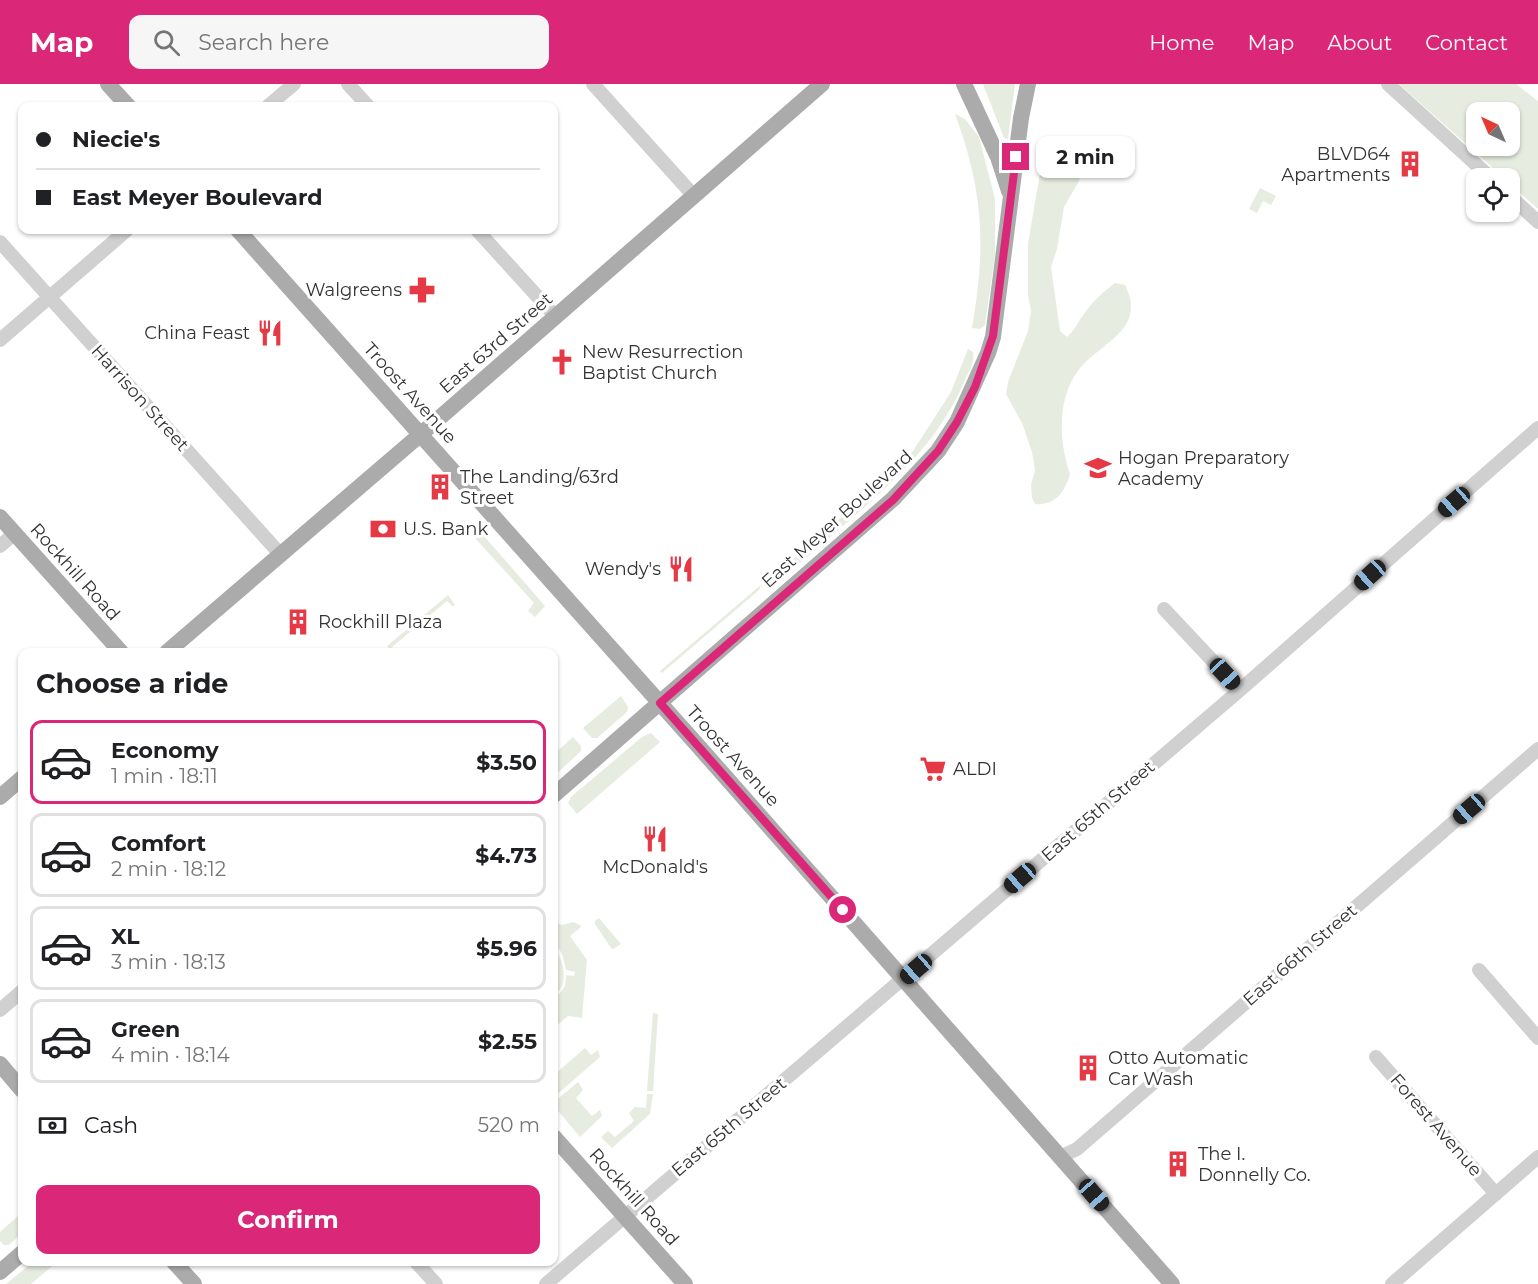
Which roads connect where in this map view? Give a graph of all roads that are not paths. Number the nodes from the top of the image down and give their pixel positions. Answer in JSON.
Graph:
{"nodes":[{"id":1,"x":108,"y":84,"type":"edge"},
{"id":2,"x":294,"y":84,"type":"edge"},
{"id":3,"x":348,"y":84,"type":"edge"},
{"id":4,"x":593,"y":84,"type":"edge"},
{"id":5,"x":822,"y":84,"type":"edge"},
{"id":6,"x":964,"y":84,"type":"edge"},
{"id":7,"x":1028,"y":84,"type":"edge"},
{"id":8,"x":1388,"y":84,"type":"edge"},
{"id":9,"x":124,"y":102,"type":"edge"},
{"id":10,"x":273,"y":102,"type":"edge"},
{"id":11,"x":364,"y":102,"type":"edge"},
{"id":12,"x":1480,"y":168,"type":"edge"},
{"id":13,"x":694,"y":196,"type":"junction"},
{"id":14,"x":1011,"y":196,"type":"junction"},
{"id":15,"x":1520,"y":205,"type":"edge"},
{"id":16,"x":1538,"y":222,"type":"edge"},
{"id":17,"x":122,"y":234,"type":"edge"},
{"id":18,"x":242,"y":234,"type":"edge"},
{"id":19,"x":481,"y":234,"type":"edge"},
{"id":20,"x":0,"y":242,"type":"edge"},
{"id":21,"x":50,"y":297,"type":"junction"},
{"id":22,"x":556,"y":317,"type":"junction"},
{"id":23,"x":0,"y":340,"type":"edge"},
{"id":24,"x":1538,"y":428,"type":"edge"},
{"id":25,"x":421,"y":434,"type":"junction"},
{"id":26,"x":0,"y":517,"type":"edge"},
{"id":27,"x":15,"y":533,"type":"junction"},
{"id":28,"x":0,"y":546,"type":"edge"},
{"id":29,"x":280,"y":555,"type":"junction"},
{"id":30,"x":1164,"y":609,"type":"dead end"},
{"id":31,"x":116,"y":648,"type":"edge"},
{"id":32,"x":172,"y":648,"type":"edge"},
{"id":33,"x":1240,"y":690,"type":"junction"},
{"id":34,"x":660,"y":703,"type":"junction"},
{"id":35,"x":1538,"y":750,"type":"edge"},
{"id":36,"x":18,"y":781,"type":"edge"},
{"id":37,"x":558,"y":792,"type":"edge"},
{"id":38,"x":0,"y":797,"type":"edge"},
{"id":39,"x":1479,"y":970,"type":"dead end"},
{"id":40,"x":903,"y":979,"type":"junction"},
{"id":41,"x":18,"y":994,"type":"edge"},
{"id":42,"x":0,"y":1010,"type":"edge"},
{"id":43,"x":1538,"y":1038,"type":"edge"},
{"id":44,"x":1376,"y":1057,"type":"dead end"},
{"id":45,"x":0,"y":1064,"type":"edge"},
{"id":46,"x":18,"y":1085,"type":"edge"},
{"id":47,"x":558,"y":1141,"type":"edge"},
{"id":48,"x":1060,"y":1157,"type":"junction"},
{"id":49,"x":1538,"y":1157,"type":"edge"},
{"id":50,"x":1496,"y":1194,"type":"junction"},
{"id":51,"x":625,"y":1216,"type":"junction"},
{"id":52,"x":18,"y":1256,"type":"edge"},
{"id":53,"x":178,"y":1266,"type":"edge"},
{"id":54,"x":420,"y":1266,"type":"edge"},
{"id":55,"x":0,"y":1272,"type":"edge"},
{"id":56,"x":194,"y":1284,"type":"edge"},
{"id":57,"x":436,"y":1284,"type":"edge"},
{"id":58,"x":546,"y":1284,"type":"edge"},
{"id":59,"x":685,"y":1284,"type":"edge"},
{"id":60,"x":1172,"y":1284,"type":"edge"},
{"id":61,"x":1392,"y":1284,"type":"edge"}],
"edges":[{"from":1,"to":9,"type":"main road"},
{"from":2,"to":10,"type":"street"},
{"from":3,"to":11,"type":"street"},
{"from":4,"to":13,"type":"street"},
{"from":5,"to":13,"type":"main road","name":"East 63rd Street"},
{"from":6,"to":14,"type":"main road"},
{"from":7,"to":14,"type":"main road","name":"East Meyer Boulevard"},
{"from":8,"to":12,"type":"street"},
{"from":13,"to":22,"type":"main road","name":"East 63rd Street"},
{"from":14,"to":34,"type":"main road","name":"East Meyer Boulevard"},
{"from":15,"to":16,"type":"street"},
{"from":17,"to":21,"type":"street"},
{"from":18,"to":25,"type":"main road","name":"Troost Avenue"},
{"from":19,"to":22,"type":"street"},
{"from":20,"to":21,"type":"street","name":"Harrison Street"},
{"from":21,"to":23,"type":"street"},
{"from":21,"to":29,"type":"street","name":"Harrison Street"},
{"from":22,"to":25,"type":"main road","name":"East 63rd Street"},
{"from":24,"to":33,"type":"street","name":"East 65th Street"},
{"from":25,"to":29,"type":"main road","name":"East 63rd Street"},
{"from":25,"to":34,"type":"main road","name":"Troost Avenue"},
{"from":26,"to":27,"type":"main road","name":"Rockhill Road"},
{"from":27,"to":28,"type":"street"},
{"from":27,"to":31,"type":"main road","name":"Rockhill Road"},
{"from":29,"to":32,"type":"main road","name":"East 63rd Street"},
{"from":30,"to":33,"type":"street"},
{"from":33,"to":40,"type":"street","name":"East 65th Street"},
{"from":34,"to":37,"type":"main road","name":"East Meyer Boulevard"},
{"from":34,"to":40,"type":"main road","name":"Troost Avenue"},
{"from":35,"to":48,"type":"street","name":"East 66th Street"},
{"from":36,"to":38,"type":"main road"},
{"from":39,"to":43,"type":"street"},
{"from":40,"to":48,"type":"main road","name":"Troost Avenue"},
{"from":40,"to":51,"type":"street","name":"East 65th Street"},
{"from":41,"to":42,"type":"street"},
{"from":44,"to":50,"type":"street","name":"Forest Avenue"},
{"from":45,"to":46,"type":"main road"},
{"from":47,"to":51,"type":"main road","name":"Rockhill Road"},
{"from":48,"to":60,"type":"main road","name":"Troost Avenue"},
{"from":49,"to":50,"type":"street"},
{"from":50,"to":61,"type":"street"},
{"from":51,"to":58,"type":"street","name":"East 65th Street"},
{"from":51,"to":59,"type":"main road","name":"Rockhill Road"},
{"from":52,"to":55,"type":"main road"},
{"from":53,"to":56,"type":"main road"},
{"from":54,"to":57,"type":"street"}]}
